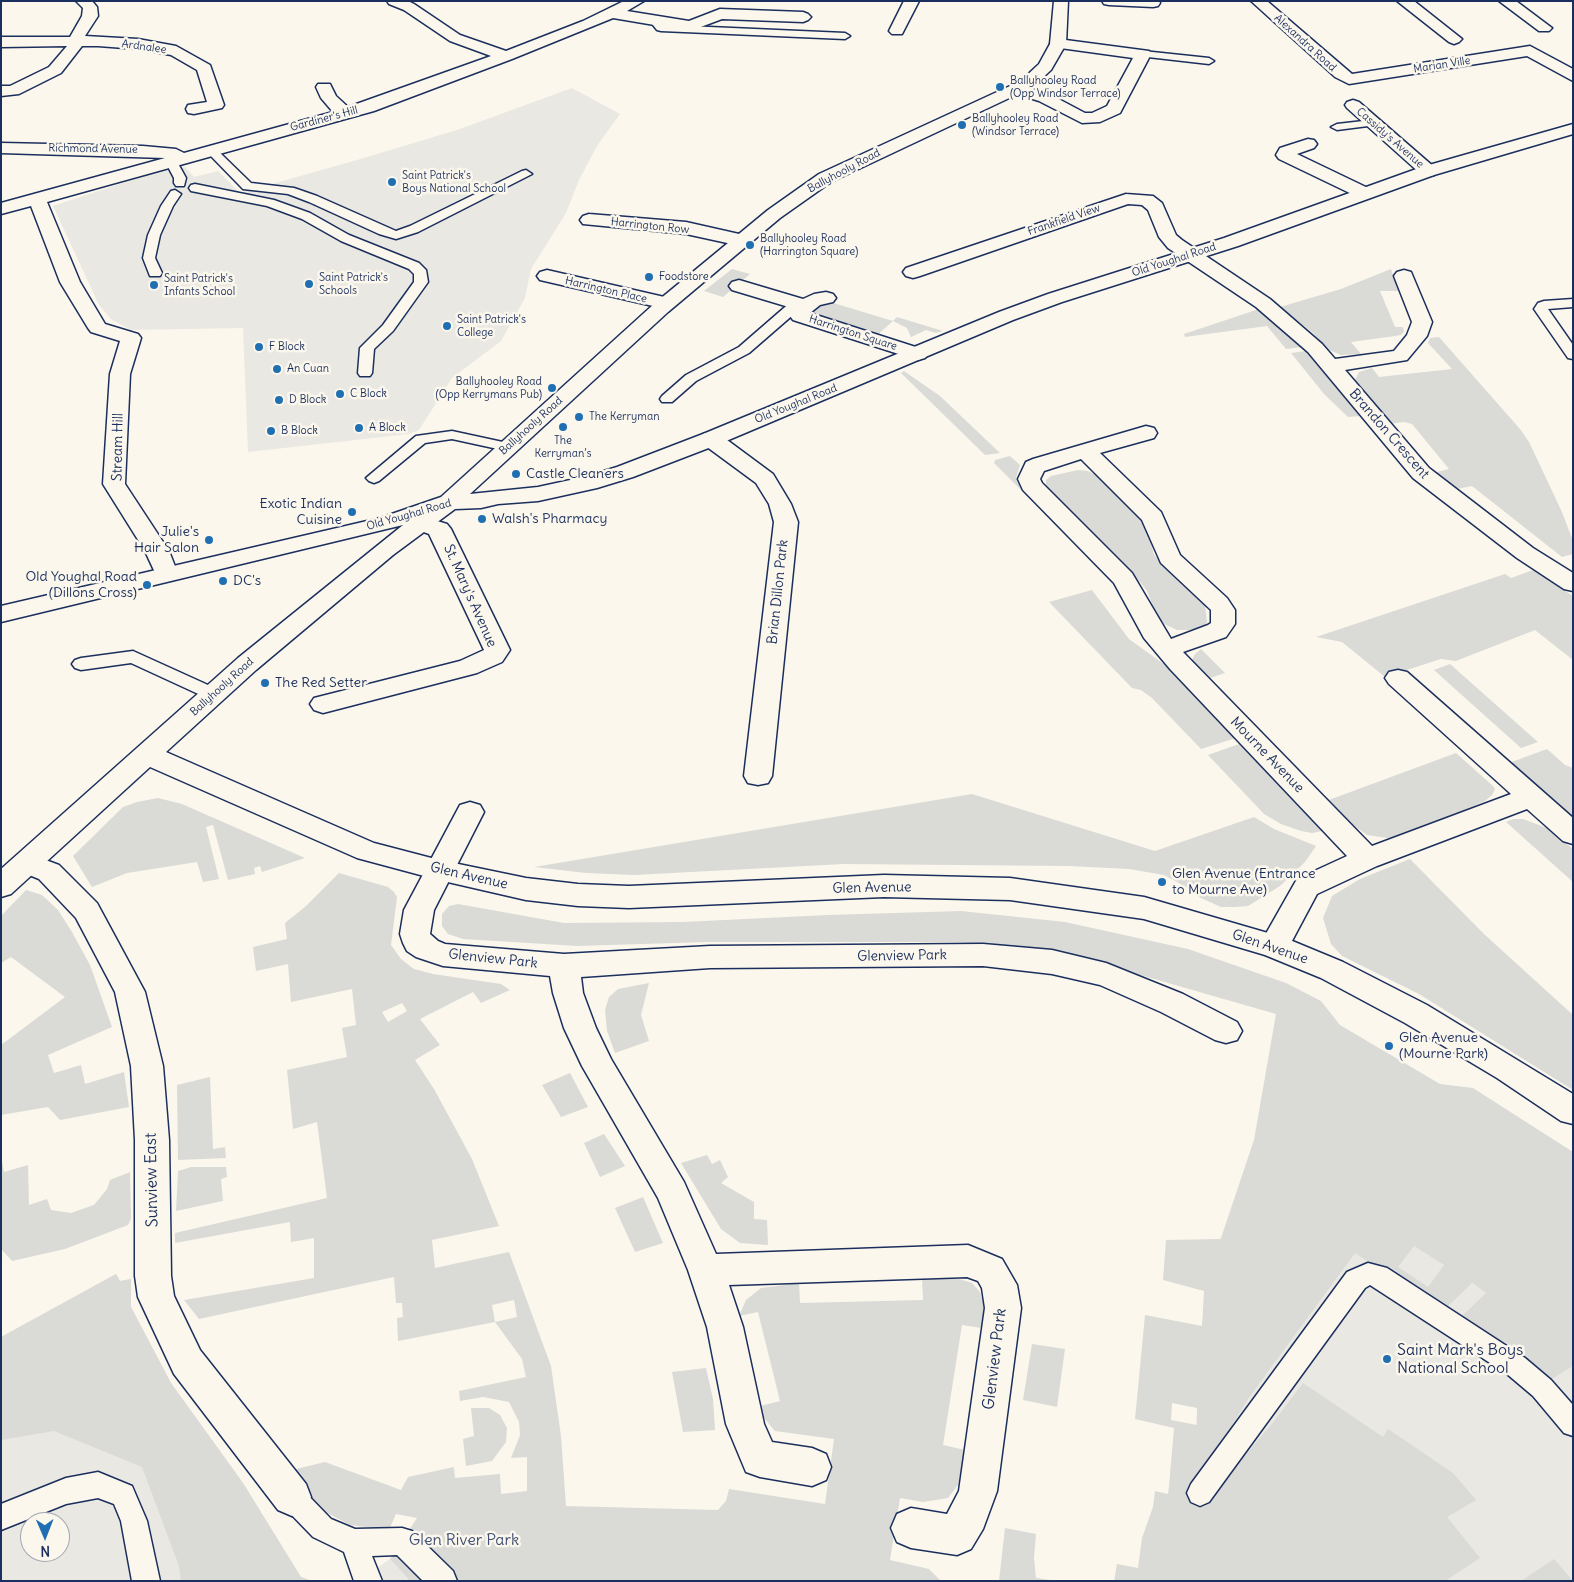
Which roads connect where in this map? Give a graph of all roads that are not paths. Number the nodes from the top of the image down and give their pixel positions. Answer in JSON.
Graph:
{"nodes":[{"id":1,"x":83,"y":1,"type":"edge"},
{"id":2,"x":394,"y":1,"type":"edge"},
{"id":3,"x":912,"y":1,"type":"edge"},
{"id":4,"x":1061,"y":1,"type":"edge"},
{"id":5,"x":1109,"y":1,"type":"edge"},
{"id":6,"x":1258,"y":1,"type":"edge"},
{"id":7,"x":1404,"y":1,"type":"edge"},
{"id":8,"x":1506,"y":1,"type":"edge"},
{"id":9,"x":1153,"y":3,"type":"dead end"},
{"id":10,"x":626,"y":5,"type":"edge"},
{"id":11,"x":803,"y":16,"type":"dead end"},
{"id":12,"x":654,"y":20,"type":"junction"},
{"id":13,"x":1544,"y":28,"type":"dead end"},
{"id":14,"x":897,"y":31,"type":"dead end"},
{"id":15,"x":845,"y":36,"type":"dead end"},
{"id":16,"x":1454,"y":39,"type":"dead end"},
{"id":17,"x":77,"y":41,"type":"junction"},
{"id":18,"x":1,"y":42,"type":"edge"},
{"id":19,"x":1058,"y":44,"type":"junction"},
{"id":20,"x":1143,"y":54,"type":"junction"},
{"id":21,"x":506,"y":56,"type":"junction"},
{"id":22,"x":1573,"y":56,"type":"edge"},
{"id":23,"x":1546,"y":60,"type":"junction"},
{"id":24,"x":1209,"y":61,"type":"dead end"},
{"id":25,"x":1573,"y":76,"type":"edge"},
{"id":26,"x":1354,"y":79,"type":"joint"},
{"id":27,"x":324,"y":87,"type":"dead end"},
{"id":28,"x":1016,"y":89,"type":"junction"},
{"id":29,"x":1,"y":90,"type":"edge"},
{"id":30,"x":1353,"y":105,"type":"dead end"},
{"id":31,"x":194,"y":109,"type":"dead end"},
{"id":32,"x":344,"y":113,"type":"junction"},
{"id":33,"x":1372,"y":123,"type":"junction"},
{"id":34,"x":1336,"y":127,"type":"dead end"},
{"id":35,"x":1573,"y":129,"type":"edge"},
{"id":36,"x":1308,"y":144,"type":"dead end"},
{"id":37,"x":1,"y":148,"type":"edge"},
{"id":38,"x":211,"y":150,"type":"junction"},
{"id":39,"x":178,"y":159,"type":"junction"},
{"id":40,"x":1428,"y":171,"type":"junction"},
{"id":41,"x":526,"y":174,"type":"dead end"},
{"id":42,"x":178,"y":189,"type":"junction"},
{"id":43,"x":1364,"y":193,"type":"junction"},
{"id":44,"x":37,"y":200,"type":"junction"},
{"id":45,"x":1,"y":209,"type":"edge"},
{"id":46,"x":589,"y":220,"type":"dead end"},
{"id":47,"x":741,"y":240,"type":"junction"},
{"id":48,"x":1190,"y":255,"type":"junction"},
{"id":49,"x":913,"y":272,"type":"dead end"},
{"id":50,"x":155,"y":273,"type":"dead end"},
{"id":51,"x":547,"y":276,"type":"dead end"},
{"id":52,"x":1404,"y":276,"type":"dead end"},
{"id":53,"x":740,"y":286,"type":"dead end"},
{"id":54,"x":826,"y":298,"type":"dead end"},
{"id":55,"x":666,"y":303,"type":"junction"},
{"id":56,"x":1573,"y":303,"type":"edge"},
{"id":57,"x":801,"y":305,"type":"junction"},
{"id":58,"x":918,"y":354,"type":"junction"},
{"id":59,"x":1573,"y":355,"type":"edge"},
{"id":60,"x":1330,"y":366,"type":"junction"},
{"id":61,"x":365,"y":373,"type":"dead end"},
{"id":62,"x":667,"y":398,"type":"dead end"},
{"id":63,"x":1146,"y":433,"type":"dead end"},
{"id":64,"x":711,"y":439,"type":"junction"},
{"id":65,"x":507,"y":447,"type":"junction"},
{"id":66,"x":1085,"y":450,"type":"junction"},
{"id":67,"x":374,"y":478,"type":"dead end"},
{"id":68,"x":449,"y":502,"type":"junction"},
{"id":69,"x":421,"y":523,"type":"junction"},
{"id":70,"x":323,"y":537,"type":"junction"},
{"id":71,"x":166,"y":574,"type":"junction"},
{"id":72,"x":1573,"y":584,"type":"edge"},
{"id":73,"x":338,"y":588,"type":"junction"},
{"id":74,"x":1,"y":614,"type":"edge"},
{"id":75,"x":1167,"y":649,"type":"junction"},
{"id":76,"x":81,"y":664,"type":"dead end"},
{"id":77,"x":1398,"y":678,"type":"dead end"},
{"id":78,"x":213,"y":694,"type":"junction"},
{"id":79,"x":323,"y":704,"type":"dead end"},
{"id":80,"x":147,"y":755,"type":"junction"},
{"id":81,"x":758,"y":776,"type":"dead end"},
{"id":82,"x":1531,"y":797,"type":"junction"},
{"id":83,"x":470,"y":812,"type":"dead end"},
{"id":84,"x":1573,"y":834,"type":"edge"},
{"id":85,"x":1367,"y":860,"type":"junction"},
{"id":86,"x":27,"y":863,"type":"junction"},
{"id":87,"x":439,"y":870,"type":"junction"},
{"id":88,"x":1,"y":886,"type":"edge"},
{"id":89,"x":1274,"y":946,"type":"junction"},
{"id":90,"x":564,"y":966,"type":"junction"},
{"id":91,"x":1226,"y":1031,"type":"dead end"},
{"id":92,"x":1573,"y":1111,"type":"edge"},
{"id":93,"x":706,"y":1270,"type":"junction"},
{"id":94,"x":1573,"y":1424,"type":"edge"},
{"id":95,"x":812,"y":1467,"type":"dead end"},
{"id":96,"x":1200,"y":1493,"type":"dead end"},
{"id":97,"x":292,"y":1497,"type":"joint"},
{"id":98,"x":1,"y":1517,"type":"edge"},
{"id":99,"x":911,"y":1528,"type":"dead end"},
{"id":100,"x":354,"y":1543,"type":"junction"},
{"id":101,"x":146,"y":1581,"type":"edge"},
{"id":102,"x":368,"y":1581,"type":"edge"},
{"id":103,"x":443,"y":1581,"type":"edge"}],
"edges":[{"from":1,"to":17,"type":"street"},
{"from":2,"to":21,"type":"street"},
{"from":3,"to":14,"type":"street"},
{"from":4,"to":19,"type":"street","name":"Ballyhooly Road"},
{"from":5,"to":9,"type":"street"},
{"from":6,"to":26,"type":"street","name":"Alexandra Road"},
{"from":7,"to":16,"type":"street"},
{"from":8,"to":13,"type":"street"},
{"from":10,"to":12,"type":"street"},
{"from":10,"to":21,"type":"street","name":"Gardiner's Hill"},
{"from":11,"to":12,"type":"street"},
{"from":12,"to":15,"type":"lane"},
{"from":17,"to":18,"type":"street","name":"Ardnalee"},
{"from":17,"to":29,"type":"street"},
{"from":17,"to":31,"type":"street","name":"Ardnalee"},
{"from":19,"to":20,"type":"street"},
{"from":19,"to":28,"type":"street","name":"Ballyhooly Road"},
{"from":20,"to":24,"type":"lane"},
{"from":20,"to":28,"type":"street"},
{"from":21,"to":32,"type":"street","name":"Gardiner's Hill"},
{"from":22,"to":23,"type":"street"},
{"from":23,"to":25,"type":"street"},
{"from":23,"to":26,"type":"street","name":"Marian Ville"},
{"from":27,"to":32,"type":"street"},
{"from":28,"to":47,"type":"street","name":"Ballyhooly Road"},
{"from":30,"to":33,"type":"street","name":"Cassidy's Avenue"},
{"from":32,"to":38,"type":"street","name":"Gardiner's Hill"},
{"from":33,"to":34,"type":"lane"},
{"from":33,"to":40,"type":"street","name":"Cassidy's Avenue"},
{"from":35,"to":40,"type":"street","name":"Old Youghal Road"},
{"from":36,"to":43,"type":"street"},
{"from":37,"to":39,"type":"street","name":"Richmond Avenue"},
{"from":38,"to":39,"type":"street","name":"Gardiner's Hill"},
{"from":38,"to":41,"type":"lane"},
{"from":39,"to":42,"type":"lane"},
{"from":39,"to":44,"type":"street","name":"Gardiner's Hill"},
{"from":40,"to":43,"type":"street","name":"Old Youghal Road"},
{"from":42,"to":50,"type":"lane"},
{"from":42,"to":61,"type":"lane"},
{"from":43,"to":48,"type":"street","name":"Old Youghal Road"},
{"from":44,"to":45,"type":"street","name":"Gardiner's Hill"},
{"from":44,"to":71,"type":"street","name":"Stream Hill"},
{"from":46,"to":47,"type":"street","name":"Harrington Row"},
{"from":47,"to":55,"type":"street","name":"Ballyhooly Road"},
{"from":48,"to":49,"type":"street","name":"Frankfield View"},
{"from":48,"to":58,"type":"street","name":"Old Youghal Road"},
{"from":48,"to":60,"type":"street","name":"Brandon Crescent"},
{"from":51,"to":55,"type":"street","name":"Harrington Place"},
{"from":52,"to":60,"type":"street"},
{"from":53,"to":57,"type":"street","name":"Harrington Square"},
{"from":54,"to":57,"type":"street","name":"Harrington Square"},
{"from":55,"to":65,"type":"street","name":"Ballyhooly Road"},
{"from":56,"to":59,"type":"lane"},
{"from":57,"to":58,"type":"street","name":"Harrington Square"},
{"from":57,"to":62,"type":"lane"},
{"from":58,"to":64,"type":"street","name":"Old Youghal Road"},
{"from":60,"to":72,"type":"street","name":"Brandon Crescent"},
{"from":63,"to":66,"type":"street","name":"Mourne Avenue"},
{"from":64,"to":68,"type":"street","name":"Old Youghal Road"},
{"from":64,"to":81,"type":"street","name":"Brian Dillon Park"},
{"from":65,"to":67,"type":"lane"},
{"from":65,"to":68,"type":"street","name":"Ballyhooly Road"},
{"from":66,"to":75,"type":"street","name":"Mourne Avenue"},
{"from":66,"to":75,"type":"street"},
{"from":68,"to":69,"type":"street","name":"Ballyhooly Road"},
{"from":68,"to":70,"type":"street","name":"Old Youghal Road"},
{"from":69,"to":73,"type":"street","name":"Ballyhooly Road"},
{"from":69,"to":79,"type":"street","name":"St. Mary's Avenue"},
{"from":70,"to":71,"type":"street","name":"Old Youghal Road"},
{"from":70,"to":73,"type":"street"},
{"from":71,"to":74,"type":"street","name":"Old Youghal Road"},
{"from":73,"to":78,"type":"street","name":"Ballyhooly Road"},
{"from":75,"to":85,"type":"street","name":"Mourne Avenue"},
{"from":76,"to":78,"type":"lane"},
{"from":77,"to":82,"type":"street"},
{"from":78,"to":80,"type":"street","name":"Ballyhooly Road"},
{"from":80,"to":86,"type":"street","name":"Ballyhooly Road"},
{"from":80,"to":87,"type":"street","name":"Glen Avenue"},
{"from":82,"to":84,"type":"street"},
{"from":82,"to":85,"type":"street"},
{"from":83,"to":87,"type":"street","name":"Glenview Park"},
{"from":85,"to":89,"type":"street"},
{"from":86,"to":88,"type":"street","name":"Ballyhooly Road"},
{"from":86,"to":97,"type":"street","name":"Sunview East"},
{"from":87,"to":89,"type":"street","name":"Glen Avenue"},
{"from":87,"to":90,"type":"street","name":"Glenview Park"},
{"from":89,"to":92,"type":"street","name":"Glen Avenue"},
{"from":90,"to":91,"type":"street","name":"Glenview Park"},
{"from":90,"to":93,"type":"street"},
{"from":93,"to":95,"type":"street"},
{"from":93,"to":99,"type":"street","name":"Glenview Park"},
{"from":94,"to":96,"type":"lane"},
{"from":97,"to":100,"type":"lane"},
{"from":98,"to":101,"type":"lane"},
{"from":100,"to":102,"type":"lane"},
{"from":100,"to":103,"type":"lane"}]}
